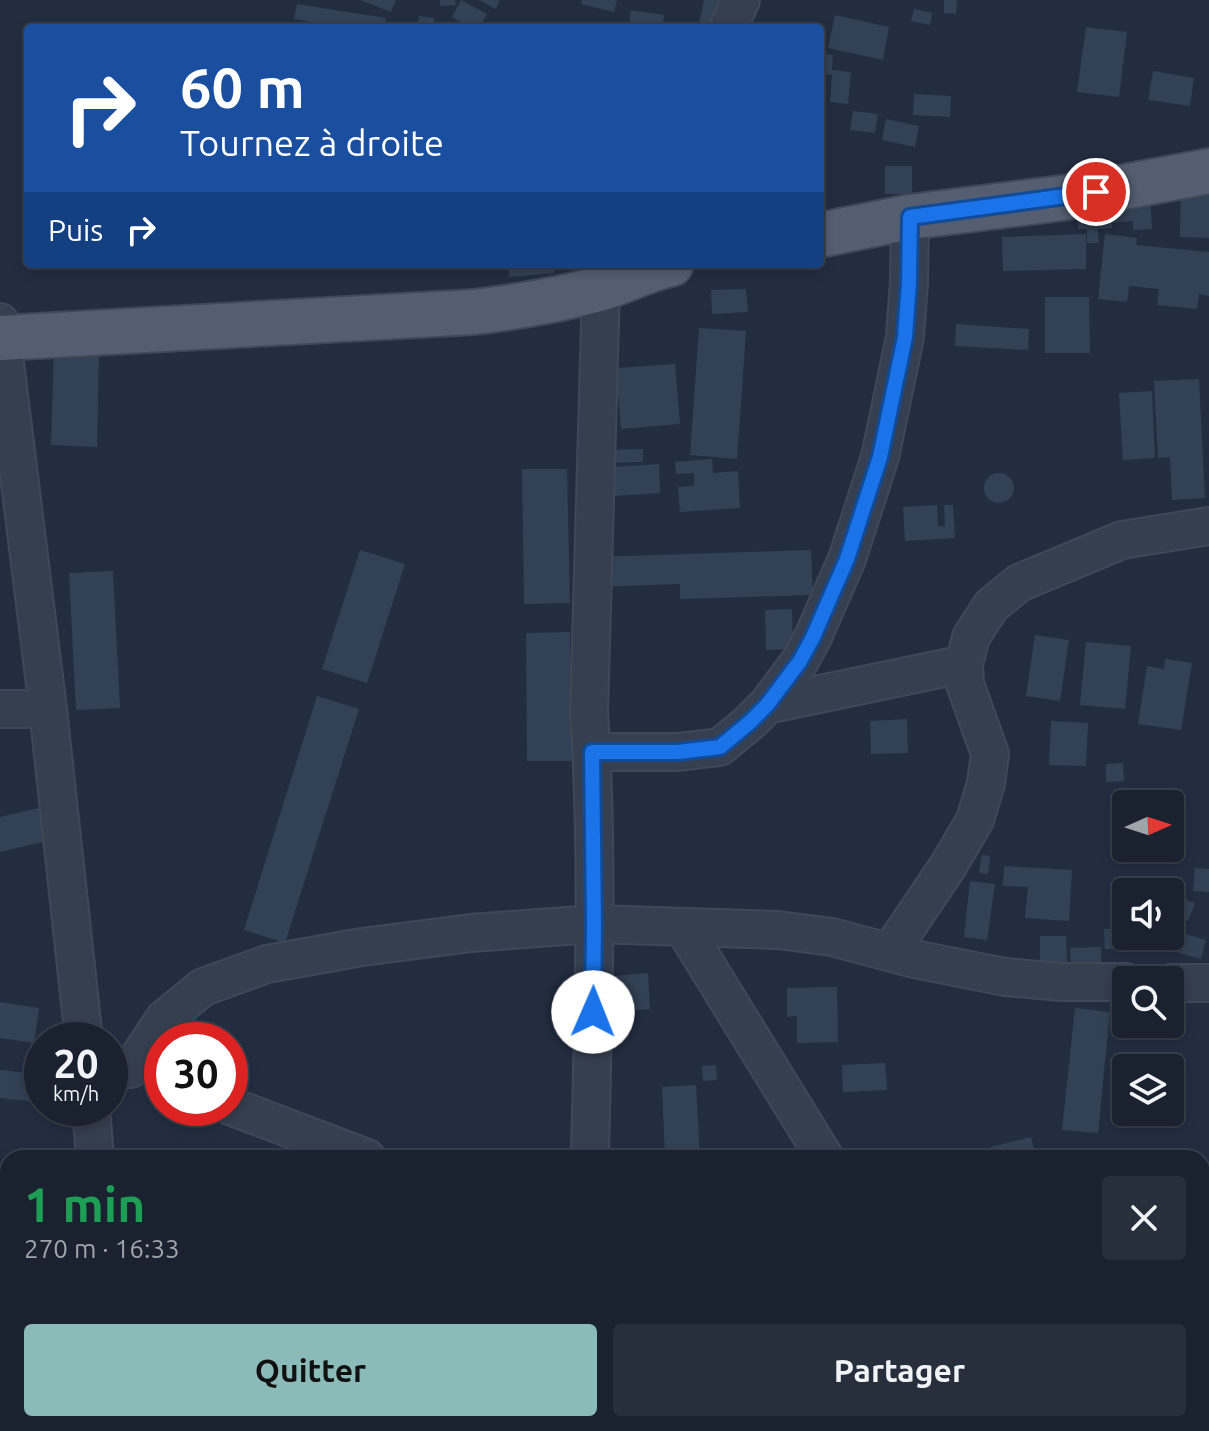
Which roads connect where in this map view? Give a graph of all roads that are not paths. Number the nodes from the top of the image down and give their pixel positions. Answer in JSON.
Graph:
{"nodes":[{"id":1,"x":741,"y":0,"type":"edge"},
{"id":2,"x":730,"y":24,"type":"edge"},
{"id":3,"x":1209,"y":171,"type":"edge"},
{"id":4,"x":910,"y":217,"type":"junction"},
{"id":5,"x":824,"y":234,"type":"edge"},
{"id":6,"x":654,"y":268,"type":"edge"},
{"id":7,"x":601,"y":288,"type":"junction"},
{"id":8,"x":1,"y":333,"type":"edge"},
{"id":9,"x":1209,"y":526,"type":"edge"},
{"id":10,"x":964,"y":664,"type":"junction"},
{"id":11,"x":767,"y":705,"type":"junction"},
{"id":12,"x":0,"y":709,"type":"edge"},
{"id":13,"x":48,"y":709,"type":"junction"},
{"id":14,"x":592,"y":752,"type":"junction"},
{"id":15,"x":594,"y":924,"type":"junction"},
{"id":16,"x":683,"y":927,"type":"junction"},
{"id":17,"x":890,"y":952,"type":"junction"},
{"id":18,"x":1112,"y":982,"type":"edge"},
{"id":19,"x":1184,"y":983,"type":"edge"},
{"id":20,"x":1209,"y":983,"type":"edge"},
{"id":21,"x":82,"y":1022,"type":"edge"},
{"id":22,"x":134,"y":1074,"type":"edge"},
{"id":23,"x":248,"y":1113,"type":"edge"},
{"id":24,"x":92,"y":1126,"type":"edge"},
{"id":25,"x":94,"y":1150,"type":"edge"},
{"id":26,"x":346,"y":1150,"type":"edge"},
{"id":27,"x":590,"y":1150,"type":"edge"},
{"id":28,"x":820,"y":1150,"type":"edge"}],
"edges":[{"from":1,"to":2,"type":"street"},
{"from":3,"to":4,"type":"main road"},
{"from":4,"to":5,"type":"main road"},
{"from":4,"to":11,"type":"street"},
{"from":6,"to":7,"type":"main road"},
{"from":7,"to":8,"type":"main road"},
{"from":7,"to":14,"type":"street"},
{"from":8,"to":13,"type":"street"},
{"from":9,"to":10,"type":"street"},
{"from":10,"to":11,"type":"street"},
{"from":10,"to":17,"type":"street"},
{"from":11,"to":14,"type":"street"},
{"from":12,"to":13,"type":"street"},
{"from":13,"to":21,"type":"street"},
{"from":14,"to":15,"type":"street"},
{"from":15,"to":16,"type":"street"},
{"from":15,"to":22,"type":"street"},
{"from":15,"to":27,"type":"street"},
{"from":16,"to":17,"type":"street"},
{"from":16,"to":28,"type":"street"},
{"from":17,"to":18,"type":"street"},
{"from":19,"to":20,"type":"street"},
{"from":23,"to":26,"type":"street"},
{"from":24,"to":25,"type":"street"}]}
